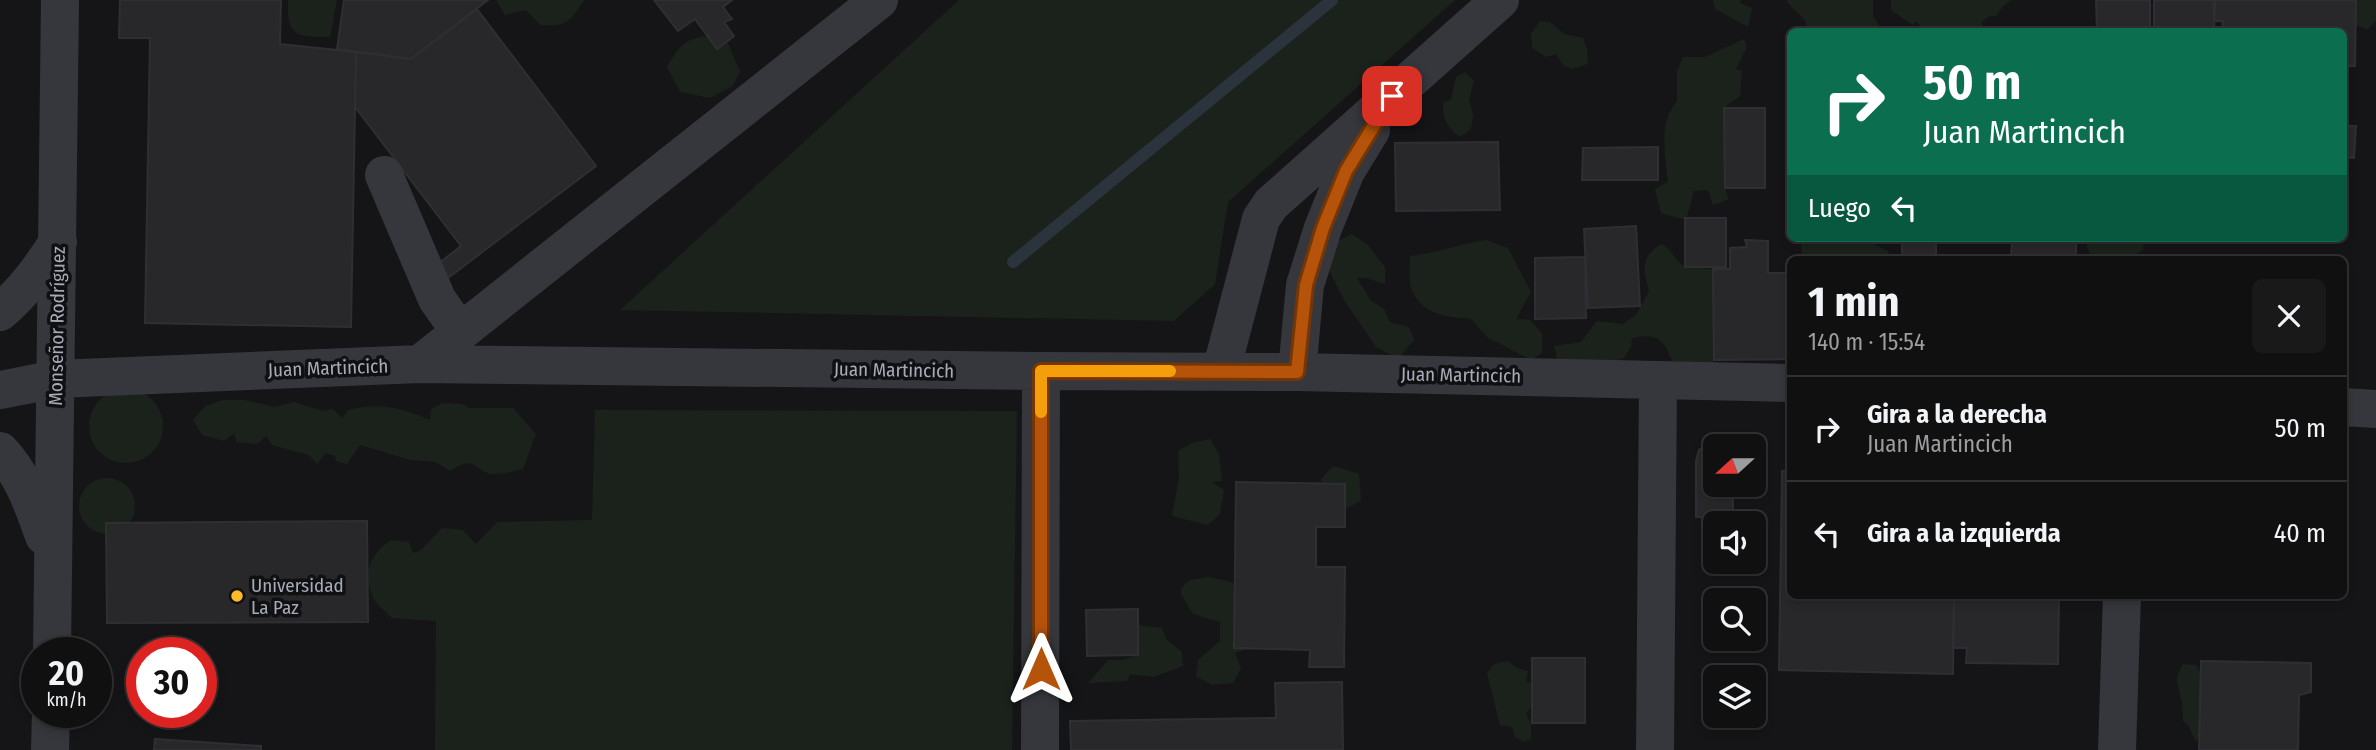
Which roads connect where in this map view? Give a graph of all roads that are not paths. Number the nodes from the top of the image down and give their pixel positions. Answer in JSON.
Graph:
{"nodes":[{"id":1,"x":60,"y":0,"type":"edge"},
{"id":2,"x":879,"y":0,"type":"edge"},
{"id":3,"x":1500,"y":0,"type":"edge"},
{"id":4,"x":1392,"y":96,"type":"junction"},
{"id":5,"x":384,"y":176,"type":"dead end"},
{"id":6,"x":58,"y":242,"type":"junction"},
{"id":7,"x":0,"y":312,"type":"edge"},
{"id":8,"x":460,"y":332,"type":"junction"},
{"id":9,"x":420,"y":364,"type":"junction"},
{"id":10,"x":1041,"y":371,"type":"junction"},
{"id":11,"x":1221,"y":371,"type":"junction"},
{"id":12,"x":1297,"y":372,"type":"junction"},
{"id":13,"x":56,"y":379,"type":"junction"},
{"id":14,"x":1658,"y":380,"type":"junction"},
{"id":15,"x":1787,"y":383,"type":"edge"},
{"id":16,"x":0,"y":390,"type":"edge"},
{"id":17,"x":2347,"y":407,"type":"edge"},
{"id":18,"x":2376,"y":409,"type":"edge"},
{"id":19,"x":0,"y":452,"type":"edge"},
{"id":20,"x":52,"y":558,"type":"junction"},
{"id":21,"x":2122,"y":599,"type":"edge"},
{"id":22,"x":52,"y":637,"type":"edge"},
{"id":23,"x":51,"y":728,"type":"edge"},
{"id":24,"x":50,"y":750,"type":"edge"},
{"id":25,"x":1040,"y":750,"type":"edge"},
{"id":26,"x":1655,"y":750,"type":"edge"},
{"id":27,"x":2117,"y":750,"type":"edge"}],
"edges":[{"from":1,"to":6,"type":"street","name":"Monseñor Rodríguez"},
{"from":2,"to":8,"type":"street"},
{"from":3,"to":4,"type":"street"},
{"from":4,"to":11,"type":"street"},
{"from":4,"to":12,"type":"street"},
{"from":5,"to":8,"type":"street"},
{"from":6,"to":7,"type":"street"},
{"from":6,"to":13,"type":"street","name":"Monseñor Rodríguez"},
{"from":8,"to":9,"type":"street"},
{"from":9,"to":10,"type":"street","name":"Juan Martincich"},
{"from":9,"to":13,"type":"street","name":"Juan Martincich"},
{"from":10,"to":11,"type":"street","name":"Juan Martincich"},
{"from":10,"to":25,"type":"street"},
{"from":11,"to":12,"type":"street","name":"Juan Martincich"},
{"from":12,"to":14,"type":"street","name":"Juan Martincich"},
{"from":13,"to":16,"type":"street","name":"Juan Martincich"},
{"from":13,"to":20,"type":"street","name":"Monseñor Rodríguez"},
{"from":14,"to":15,"type":"street","name":"Juan Martincich"},
{"from":14,"to":26,"type":"street"},
{"from":17,"to":18,"type":"street"},
{"from":19,"to":20,"type":"street"},
{"from":20,"to":22,"type":"street","name":"Monseñor Rodríguez"},
{"from":21,"to":27,"type":"street"},
{"from":23,"to":24,"type":"street"}]}
